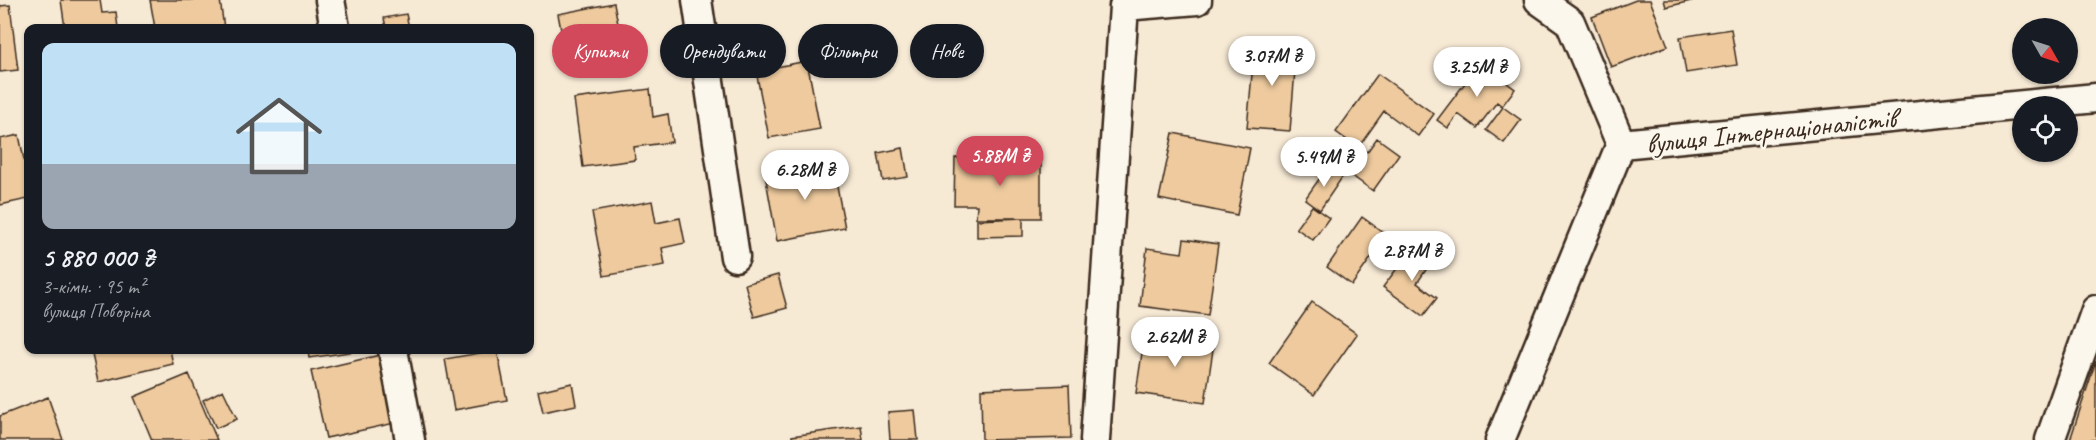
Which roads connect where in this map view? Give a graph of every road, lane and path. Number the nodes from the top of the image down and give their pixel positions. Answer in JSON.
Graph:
{"nodes":[{"id":1,"x":330,"y":0,"type":"edge"},
{"id":2,"x":698,"y":0,"type":"edge"},
{"id":3,"x":1197,"y":0,"type":"edge"},
{"id":4,"x":1539,"y":0,"type":"edge"},
{"id":5,"x":334,"y":24,"type":"edge"},
{"id":6,"x":2096,"y":98,"type":"edge"},
{"id":7,"x":1622,"y":144,"type":"junction"},
{"id":8,"x":735,"y":256,"type":"dead end"},
{"id":9,"x":2096,"y":310,"type":"edge"},
{"id":10,"x":394,"y":354,"type":"edge"},
{"id":11,"x":410,"y":440,"type":"edge"},
{"id":12,"x":1095,"y":440,"type":"edge"},
{"id":13,"x":1500,"y":440,"type":"edge"},
{"id":14,"x":2050,"y":440,"type":"edge"}],
"edges":[{"from":1,"to":5,"type":"street"},
{"from":2,"to":8,"type":"street"},
{"from":3,"to":12,"type":"street"},
{"from":4,"to":7,"type":"street"},
{"from":6,"to":7,"type":"street","name":"вулиця Інтернаціоналістів"},
{"from":7,"to":13,"type":"street","name":"вулиця Інтернаціоналістів"},
{"from":9,"to":14,"type":"street"},
{"from":10,"to":11,"type":"street"}]}
